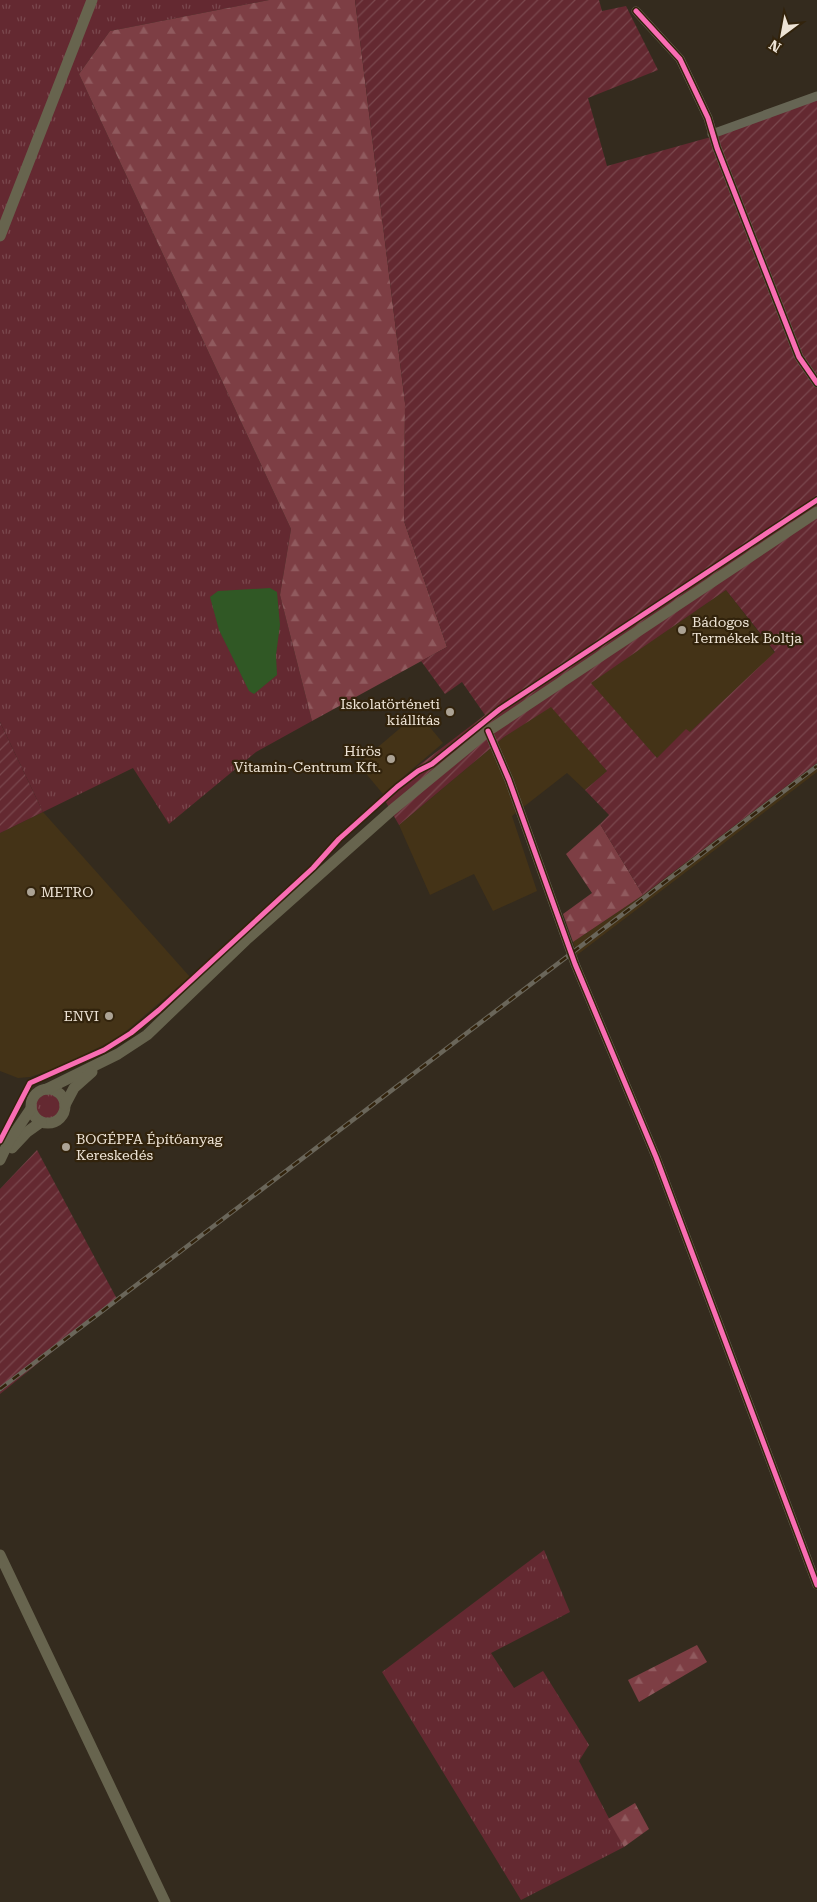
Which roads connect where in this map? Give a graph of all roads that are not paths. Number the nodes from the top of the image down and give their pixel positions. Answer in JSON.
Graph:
{"nodes":[{"id":1,"x":92,"y":0,"type":"edge"},
{"id":2,"x":636,"y":11,"type":"dead end"},
{"id":3,"x":817,"y":96,"type":"edge"},
{"id":4,"x":712,"y":134,"type":"junction"},
{"id":5,"x":0,"y":236,"type":"edge"},
{"id":6,"x":817,"y":383,"type":"edge"},
{"id":7,"x":817,"y":512,"type":"edge"},
{"id":8,"x":488,"y":731,"type":"junction"},
{"id":9,"x":105,"y":1062,"type":"junction"},
{"id":10,"x":47,"y":1089,"type":"junction"},
{"id":11,"x":65,"y":1105,"type":"junction"},
{"id":12,"x":30,"y":1110,"type":"junction"},
{"id":13,"x":41,"y":1122,"type":"junction"},
{"id":14,"x":0,"y":1160,"type":"edge"},
{"id":15,"x":0,"y":1555,"type":"edge"},
{"id":16,"x":817,"y":1584,"type":"edge"},
{"id":17,"x":165,"y":1902,"type":"edge"}],
"edges":[{"from":1,"to":5,"type":"main road"},
{"from":2,"to":4,"type":"street"},
{"from":3,"to":4,"type":"street"},
{"from":4,"to":6,"type":"street"},
{"from":7,"to":8,"type":"main road"},
{"from":8,"to":9,"type":"main road"},
{"from":8,"to":16,"type":"street"},
{"from":9,"to":10,"type":"main road"},
{"from":9,"to":11,"type":"main road"},
{"from":10,"to":11,"type":"main road"},
{"from":10,"to":12,"type":"main road"},
{"from":11,"to":13,"type":"main road"},
{"from":12,"to":13,"type":"main road"},
{"from":12,"to":14,"type":"main road"},
{"from":13,"to":14,"type":"main road"},
{"from":15,"to":17,"type":"main road"}]}
